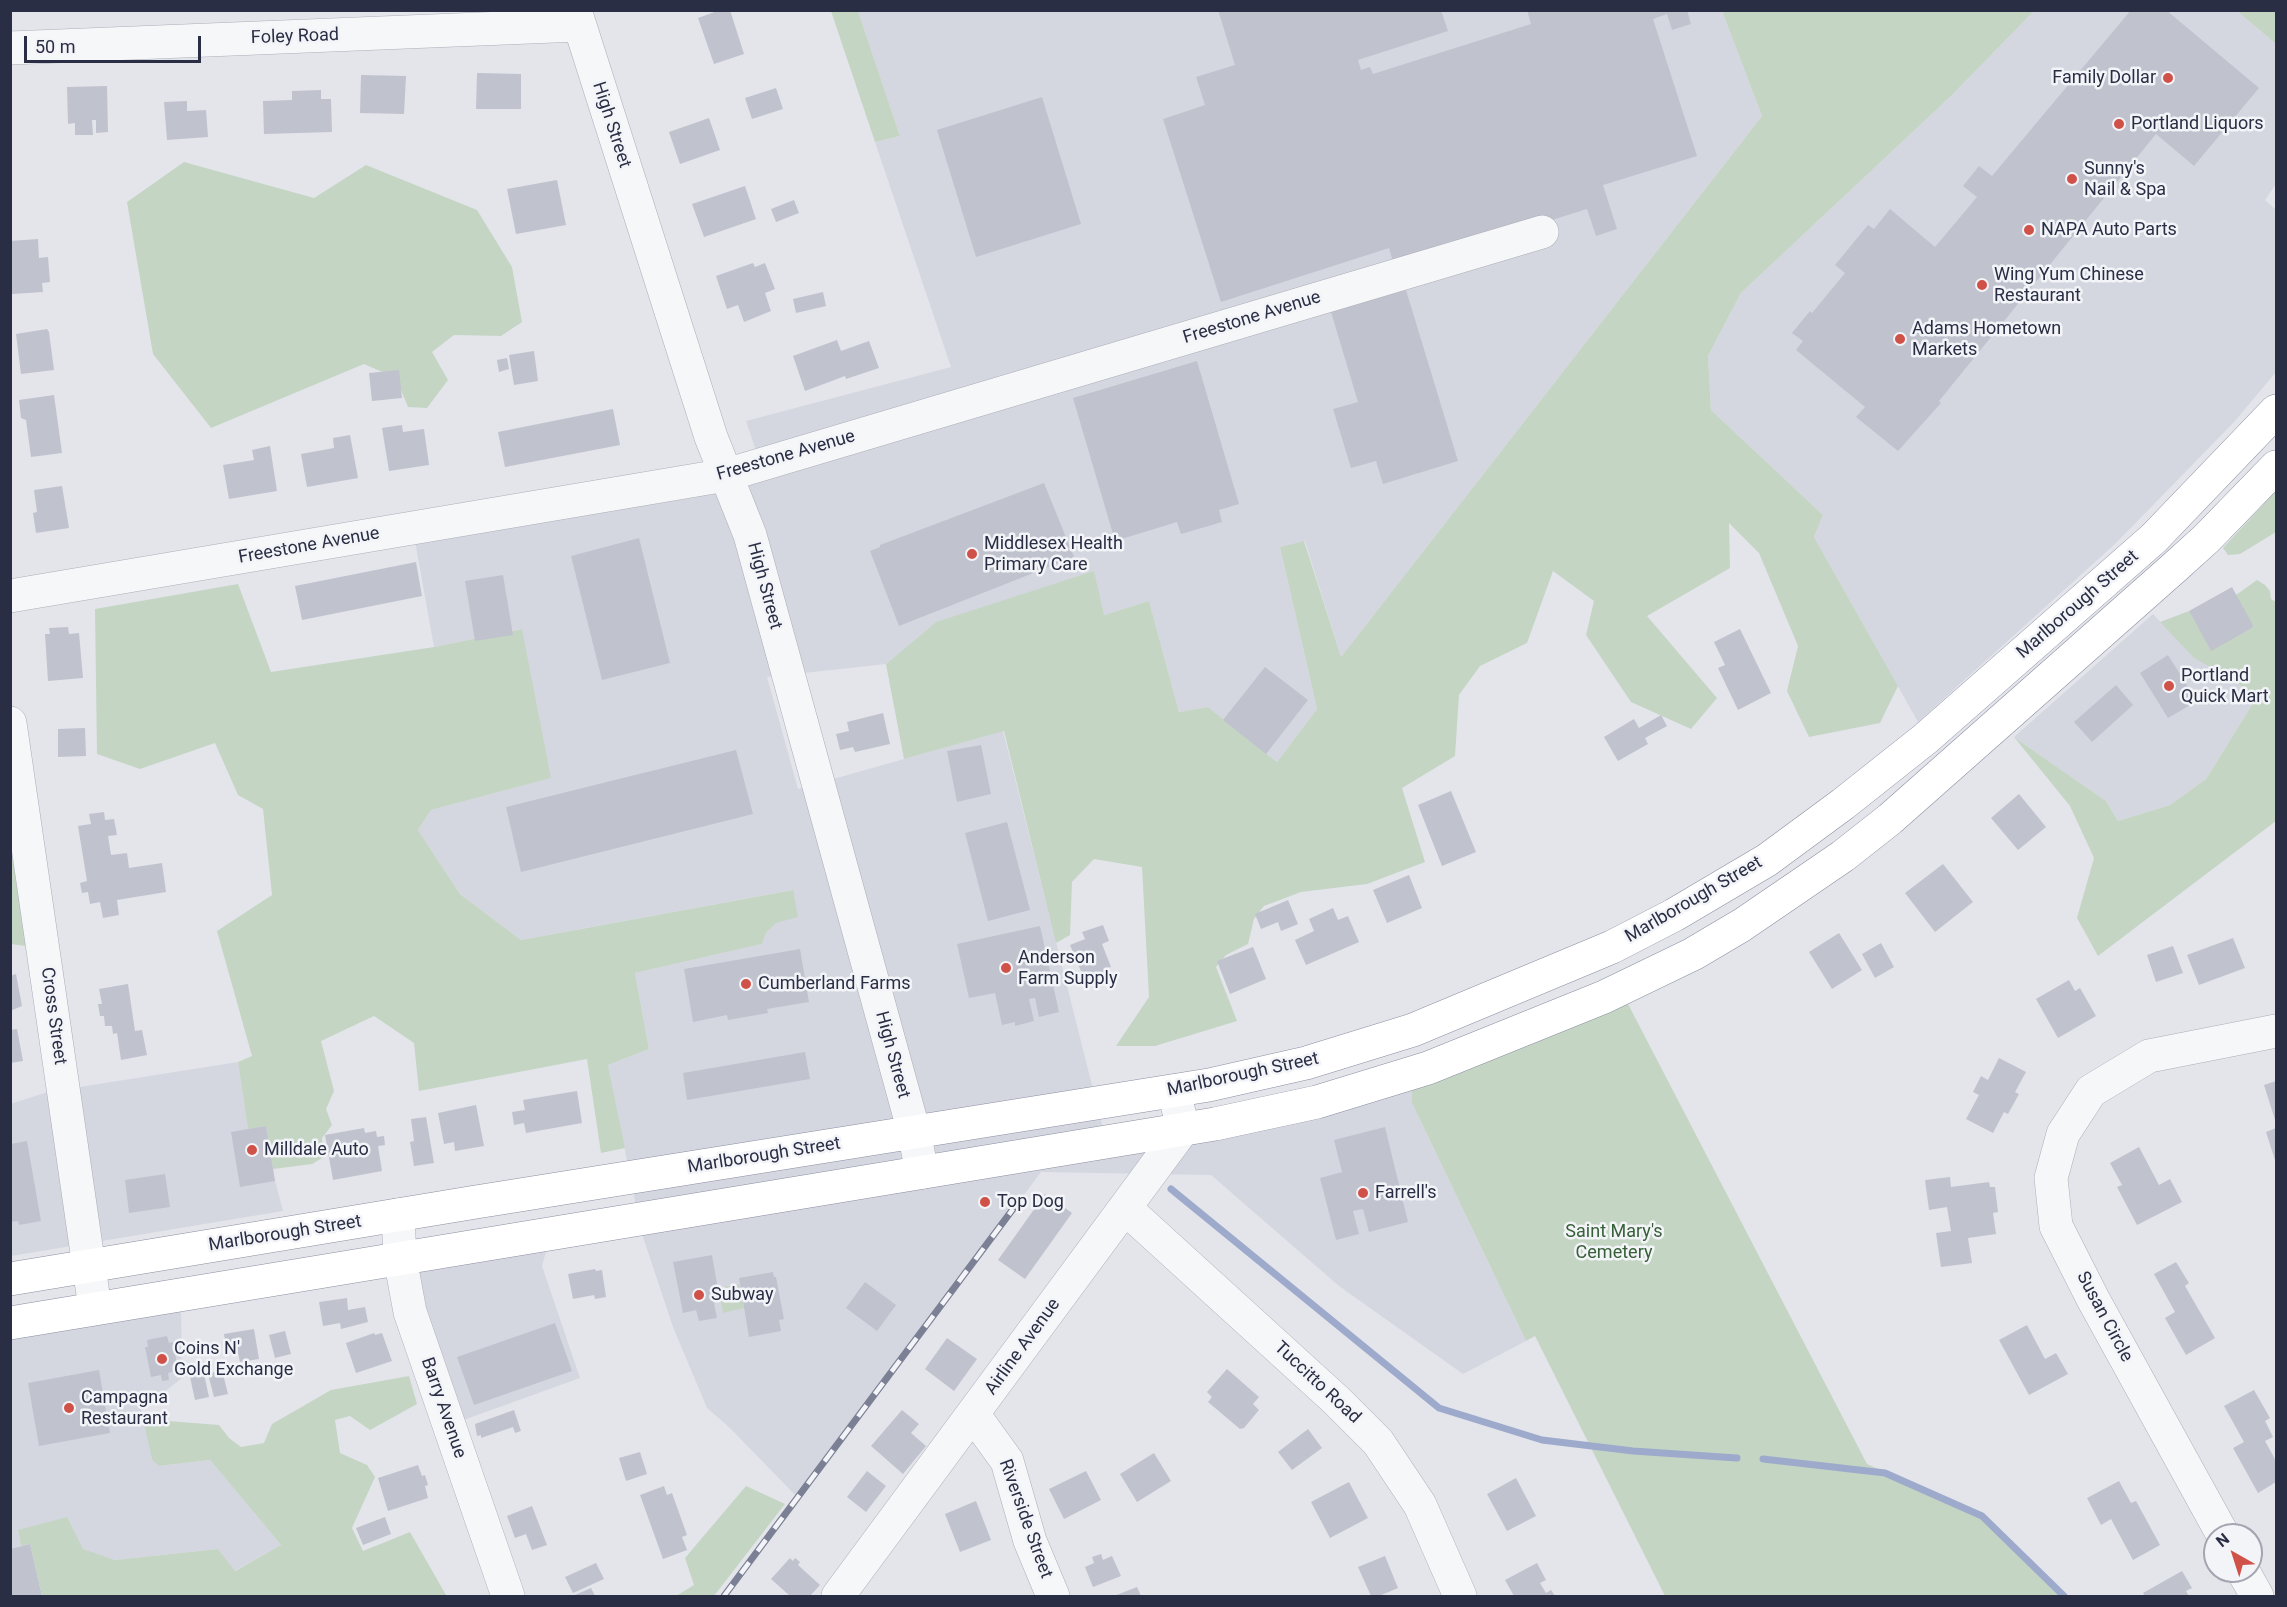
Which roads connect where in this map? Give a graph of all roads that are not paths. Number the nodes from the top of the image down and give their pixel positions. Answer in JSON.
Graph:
{"nodes":[{"id":1,"x":577,"y":18,"type":"edge"},
{"id":2,"x":10,"y":48,"type":"edge"},
{"id":3,"x":1542,"y":232,"type":"dead end"},
{"id":4,"x":2277,"y":411,"type":"edge"},
{"id":5,"x":2277,"y":467,"type":"edge"},
{"id":6,"x":726,"y":475,"type":"junction"},
{"id":7,"x":2154,"y":538,"type":"junction"},
{"id":8,"x":2175,"y":567,"type":"junction"},
{"id":9,"x":10,"y":596,"type":"edge"},
{"id":10,"x":10,"y":723,"type":"edge"},
{"id":11,"x":2277,"y":1031,"type":"edge"},
{"id":12,"x":1174,"y":1091,"type":"junction"},
{"id":13,"x":1184,"y":1129,"type":"junction"},
{"id":14,"x":914,"y":1132,"type":"junction"},
{"id":15,"x":922,"y":1172,"type":"junction"},
{"id":16,"x":1125,"y":1208,"type":"junction"},
{"id":17,"x":398,"y":1215,"type":"junction"},
{"id":18,"x":400,"y":1258,"type":"junction"},
{"id":19,"x":89,"y":1266,"type":"junction"},
{"id":20,"x":10,"y":1279,"type":"edge"},
{"id":21,"x":95,"y":1308,"type":"junction"},
{"id":22,"x":10,"y":1323,"type":"edge"},
{"id":23,"x":973,"y":1414,"type":"junction"},
{"id":24,"x":2216,"y":1523,"type":"edge"},
{"id":25,"x":508,"y":1596,"type":"edge"},
{"id":26,"x":838,"y":1596,"type":"edge"},
{"id":27,"x":1053,"y":1596,"type":"edge"},
{"id":28,"x":1460,"y":1596,"type":"edge"}],
"edges":[{"from":1,"to":2,"type":"street","name":"Foley Road"},
{"from":1,"to":6,"type":"street","name":"High Street"},
{"from":3,"to":6,"type":"street","name":"Freestone Avenue"},
{"from":4,"to":7,"type":"highway","name":"Marlborough Street"},
{"from":5,"to":8,"type":"highway","name":"Marlborough Street"},
{"from":6,"to":9,"type":"street","name":"Freestone Avenue"},
{"from":6,"to":14,"type":"street","name":"High Street"},
{"from":7,"to":8,"type":"highway"},
{"from":7,"to":12,"type":"highway","name":"Marlborough Street"},
{"from":8,"to":13,"type":"highway","name":"Marlborough Street"},
{"from":10,"to":19,"type":"street","name":"Cross Street"},
{"from":11,"to":24,"type":"street","name":"Susan Circle"},
{"from":12,"to":13,"type":"street"},
{"from":12,"to":14,"type":"highway","name":"Marlborough Street"},
{"from":13,"to":15,"type":"highway","name":"Marlborough Street"},
{"from":13,"to":16,"type":"street","name":"Airline Avenue"},
{"from":14,"to":15,"type":"street","name":"High Street"},
{"from":14,"to":17,"type":"highway","name":"Marlborough Street"},
{"from":15,"to":18,"type":"highway","name":"Marlborough Street"},
{"from":16,"to":23,"type":"street","name":"Airline Avenue"},
{"from":16,"to":28,"type":"street","name":"Tuccitto Road"},
{"from":17,"to":18,"type":"street","name":"Barry Avenue"},
{"from":17,"to":19,"type":"highway","name":"Marlborough Street"},
{"from":18,"to":21,"type":"highway","name":"Marlborough Street"},
{"from":18,"to":25,"type":"street","name":"Barry Avenue"},
{"from":19,"to":20,"type":"highway","name":"Marlborough Street"},
{"from":19,"to":21,"type":"street","name":"Cross Street"},
{"from":21,"to":22,"type":"highway","name":"Marlborough Street"},
{"from":23,"to":26,"type":"street","name":"Airline Avenue"},
{"from":23,"to":27,"type":"street","name":"Riverside Street"}]}
